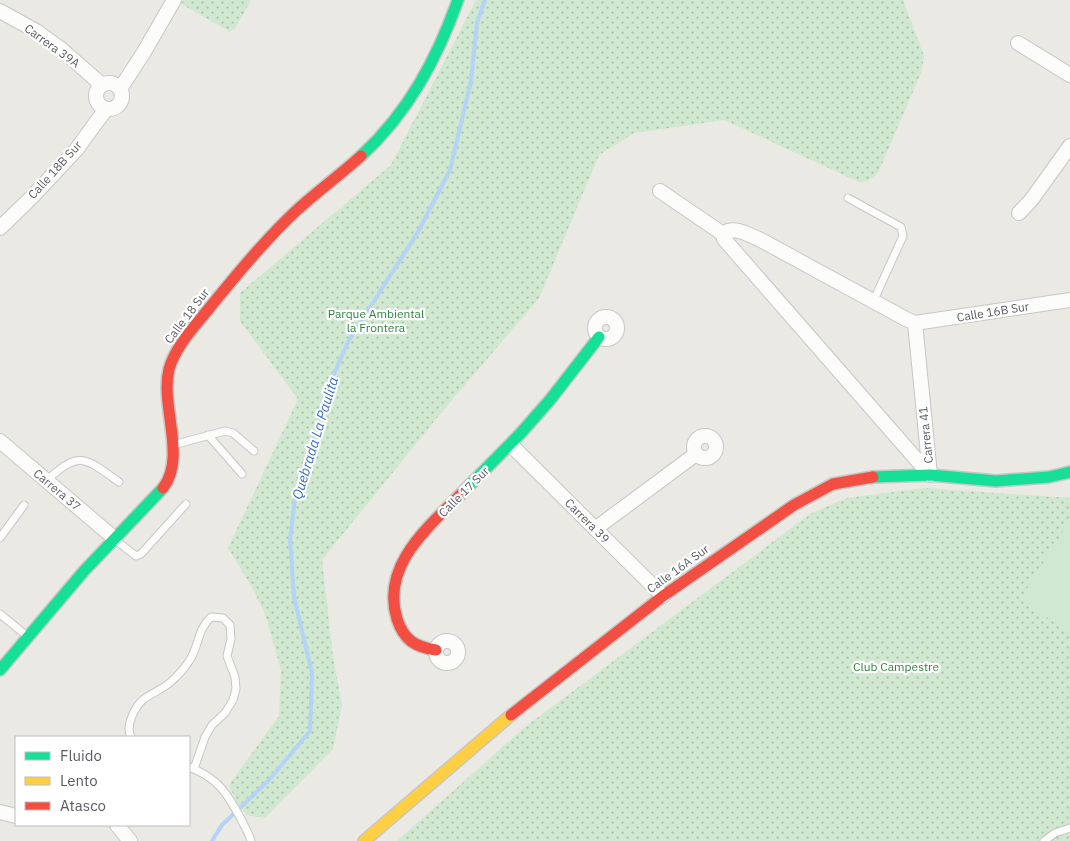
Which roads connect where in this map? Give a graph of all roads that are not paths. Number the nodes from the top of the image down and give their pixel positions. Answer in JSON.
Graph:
{"nodes":[{"id":1,"x":174,"y":0,"type":"edge"},
{"id":2,"x":458,"y":0,"type":"edge"},
{"id":3,"x":0,"y":11,"type":"edge"},
{"id":4,"x":1018,"y":43,"type":"dead end"},
{"id":5,"x":1070,"y":74,"type":"edge"},
{"id":6,"x":102,"y":85,"type":"junction"},
{"id":7,"x":120,"y":89,"type":"junction"},
{"id":8,"x":106,"y":109,"type":"junction"},
{"id":9,"x":1070,"y":146,"type":"edge"},
{"id":10,"x":660,"y":191,"type":"dead end"},
{"id":11,"x":848,"y":198,"type":"dead end"},
{"id":12,"x":1019,"y":213,"type":"dead end"},
{"id":13,"x":0,"y":228,"type":"edge"},
{"id":14,"x":723,"y":234,"type":"junction"},
{"id":15,"x":1070,"y":300,"type":"edge"},
{"id":16,"x":873,"y":302,"type":"junction"},
{"id":17,"x":916,"y":323,"type":"junction"},
{"id":18,"x":599,"y":337,"type":"dead end"},
{"id":19,"x":208,"y":435,"type":"junction"},
{"id":20,"x":0,"y":441,"type":"edge"},
{"id":21,"x":172,"y":445,"type":"junction"},
{"id":22,"x":510,"y":445,"type":"junction"},
{"id":23,"x":254,"y":451,"type":"dead end"},
{"id":24,"x":696,"y":454,"type":"dead end"},
{"id":25,"x":1070,"y":472,"type":"edge"},
{"id":26,"x":242,"y":474,"type":"dead end"},
{"id":27,"x":930,"y":475,"type":"junction"},
{"id":28,"x":46,"y":481,"type":"junction"},
{"id":29,"x":118,"y":482,"type":"dead end"},
{"id":30,"x":186,"y":504,"type":"dead end"},
{"id":31,"x":24,"y":505,"type":"dead end"},
{"id":32,"x":595,"y":529,"type":"junction"},
{"id":33,"x":0,"y":538,"type":"edge"},
{"id":34,"x":114,"y":538,"type":"junction"},
{"id":35,"x":663,"y":596,"type":"junction"},
{"id":36,"x":0,"y":614,"type":"edge"},
{"id":37,"x":28,"y":636,"type":"junction"},
{"id":38,"x":436,"y":650,"type":"dead end"},
{"id":39,"x":0,"y":670,"type":"edge"},
{"id":40,"x":130,"y":736,"type":"edge"},
{"id":41,"x":192,"y":768,"type":"edge"},
{"id":42,"x":0,"y":812,"type":"edge"},
{"id":43,"x":15,"y":816,"type":"edge"},
{"id":44,"x":118,"y":826,"type":"edge"},
{"id":45,"x":1070,"y":828,"type":"edge"},
{"id":46,"x":130,"y":841,"type":"edge"},
{"id":47,"x":251,"y":841,"type":"edge"},
{"id":48,"x":364,"y":841,"type":"edge"},
{"id":49,"x":1044,"y":841,"type":"edge"}],
"edges":[{"from":1,"to":7,"type":"street"},
{"from":2,"to":21,"type":"street","name":"Calle 18 Sur"},
{"from":3,"to":6,"type":"street","name":"Carrera 39A"},
{"from":4,"to":5,"type":"street"},
{"from":6,"to":7,"type":"street"},
{"from":6,"to":8,"type":"street"},
{"from":7,"to":8,"type":"street"},
{"from":8,"to":13,"type":"street","name":"Calle 18B Sur"},
{"from":9,"to":12,"type":"street"},
{"from":10,"to":14,"type":"street","name":"Carrera 41"},
{"from":11,"to":16,"type":"lane"},
{"from":14,"to":16,"type":"street"},
{"from":14,"to":27,"type":"street","name":"Carrera 41"},
{"from":15,"to":17,"type":"street","name":"Calle 16B Sur"},
{"from":16,"to":17,"type":"street"},
{"from":17,"to":27,"type":"street","name":"Carrera 41"},
{"from":18,"to":22,"type":"street","name":"Calle 17 Sur"},
{"from":19,"to":21,"type":"lane"},
{"from":19,"to":23,"type":"lane"},
{"from":19,"to":26,"type":"lane"},
{"from":20,"to":28,"type":"street","name":"Carrera 37"},
{"from":21,"to":34,"type":"street","name":"Calle 18 Sur"},
{"from":22,"to":32,"type":"street","name":"Carrera 39"},
{"from":22,"to":38,"type":"street","name":"Calle 17 Sur"},
{"from":24,"to":32,"type":"street"},
{"from":25,"to":27,"type":"street","name":"Calle 16A Sur"},
{"from":27,"to":35,"type":"street","name":"Calle 16A Sur"},
{"from":28,"to":29,"type":"lane"},
{"from":28,"to":34,"type":"street","name":"Carrera 37"},
{"from":30,"to":34,"type":"lane"},
{"from":31,"to":33,"type":"lane"},
{"from":32,"to":35,"type":"street","name":"Carrera 39"},
{"from":34,"to":37,"type":"street","name":"Calle 18 Sur"},
{"from":35,"to":48,"type":"street","name":"Calle 16A Sur"},
{"from":36,"to":37,"type":"lane"},
{"from":37,"to":39,"type":"street","name":"Calle 18 Sur"},
{"from":40,"to":41,"type":"lane"},
{"from":41,"to":47,"type":"lane"},
{"from":42,"to":43,"type":"street"},
{"from":44,"to":46,"type":"street"},
{"from":45,"to":49,"type":"lane"}]}
